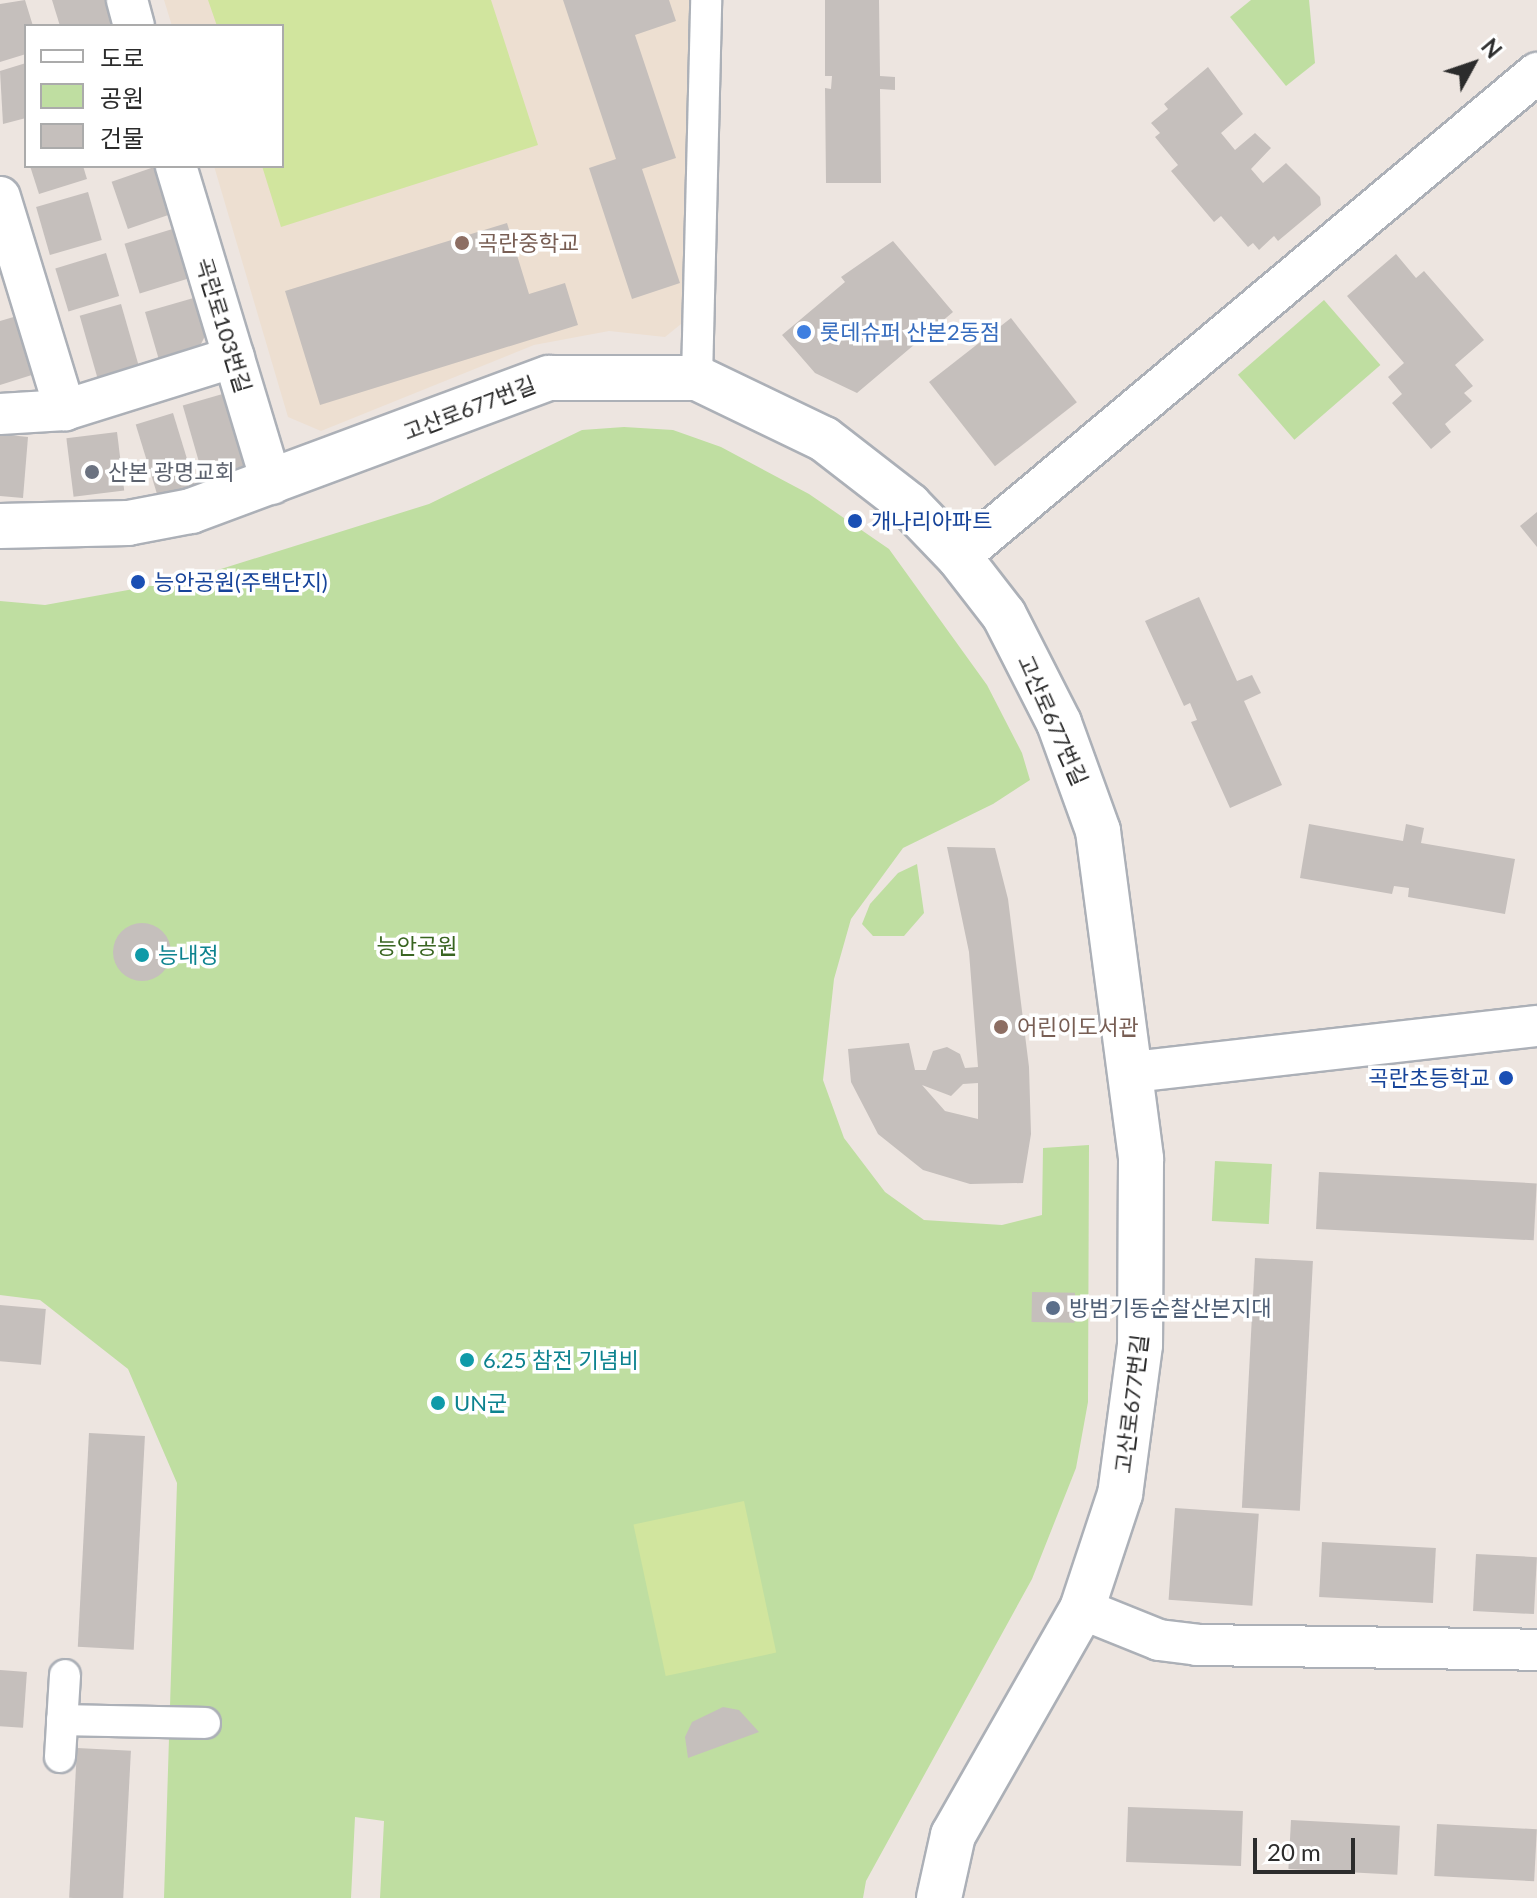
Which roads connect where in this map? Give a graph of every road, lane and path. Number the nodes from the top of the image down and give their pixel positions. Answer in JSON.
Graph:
{"nodes":[{"id":1,"x":127,"y":0,"type":"edge"},
{"id":2,"x":706,"y":0,"type":"edge"},
{"id":3,"x":133,"y":24,"type":"edge"},
{"id":4,"x":1537,"y":73,"type":"edge"},
{"id":5,"x":177,"y":168,"type":"edge"},
{"id":6,"x":0,"y":197,"type":"edge"},
{"id":7,"x":234,"y":357,"type":"junction"},
{"id":8,"x":697,"y":378,"type":"junction"},
{"id":9,"x":65,"y":410,"type":"junction"},
{"id":10,"x":0,"y":414,"type":"edge"},
{"id":11,"x":272,"y":484,"type":"junction"},
{"id":12,"x":0,"y":526,"type":"edge"},
{"id":13,"x":959,"y":557,"type":"junction"},
{"id":14,"x":1535,"y":1032,"type":"edge"},
{"id":15,"x":1132,"y":1072,"type":"junction"},
{"id":16,"x":1082,"y":1609,"type":"junction"},
{"id":17,"x":1537,"y":1650,"type":"edge"},
{"id":18,"x":65,"y":1675,"type":"dead end"},
{"id":19,"x":62,"y":1720,"type":"junction"},
{"id":20,"x":205,"y":1723,"type":"dead end"},
{"id":21,"x":60,"y":1757,"type":"dead end"},
{"id":22,"x":939,"y":1898,"type":"edge"}],
"edges":[{"from":1,"to":3,"type":"street"},
{"from":2,"to":8,"type":"street"},
{"from":4,"to":13,"type":"street"},
{"from":5,"to":7,"type":"street","name":"곡란로103번길"},
{"from":6,"to":9,"type":"street"},
{"from":7,"to":9,"type":"street"},
{"from":7,"to":11,"type":"street","name":"곡란로103번길"},
{"from":8,"to":11,"type":"street","name":"고산로677번길"},
{"from":8,"to":13,"type":"street","name":"고산로677번길"},
{"from":9,"to":10,"type":"street"},
{"from":11,"to":12,"type":"street","name":"고산로677번길"},
{"from":13,"to":15,"type":"street","name":"고산로677번길"},
{"from":14,"to":15,"type":"street"},
{"from":15,"to":16,"type":"street","name":"고산로677번길"},
{"from":16,"to":17,"type":"street"},
{"from":16,"to":22,"type":"street","name":"고산로677번길"},
{"from":18,"to":19,"type":"street"},
{"from":19,"to":20,"type":"street"},
{"from":19,"to":21,"type":"street"}]}
